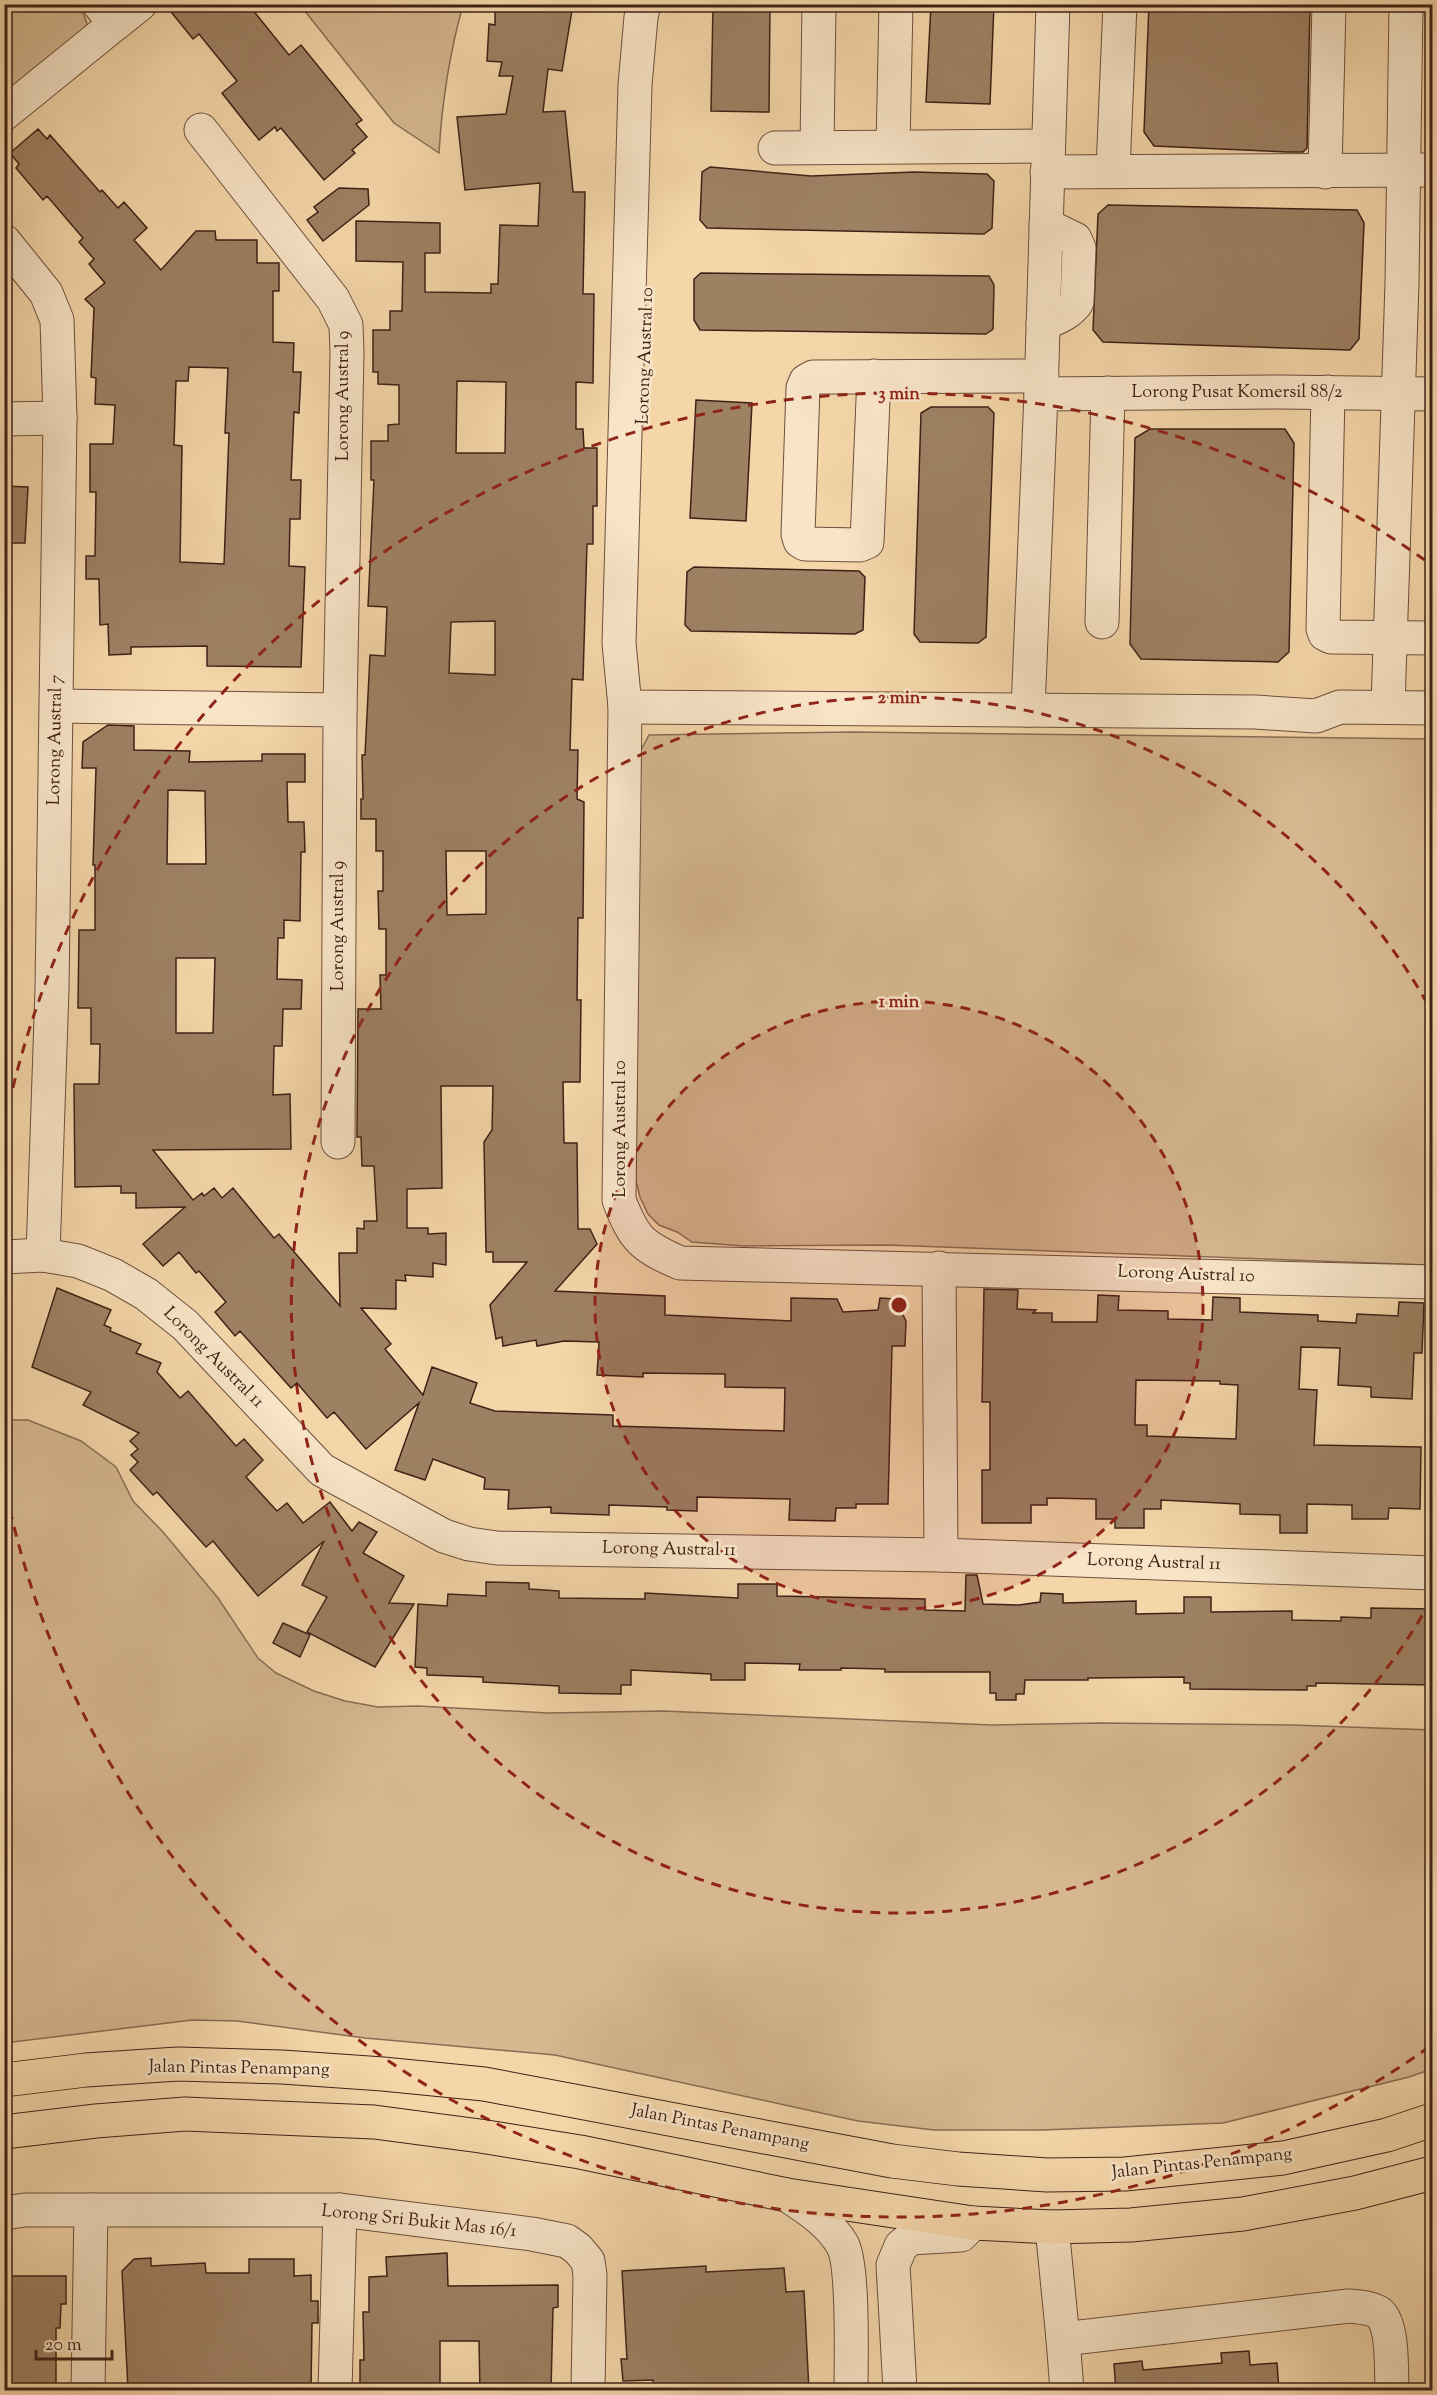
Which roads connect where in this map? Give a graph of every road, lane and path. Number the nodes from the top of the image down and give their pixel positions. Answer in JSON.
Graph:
{"nodes":[{"id":1,"x":644,"y":4,"type":"edge"},
{"id":2,"x":663,"y":4,"type":"edge"},
{"id":3,"x":819,"y":4,"type":"edge"},
{"id":4,"x":896,"y":4,"type":"edge"},
{"id":5,"x":1053,"y":4,"type":"edge"},
{"id":6,"x":1120,"y":4,"type":"edge"},
{"id":7,"x":1329,"y":4,"type":"edge"},
{"id":8,"x":1406,"y":4,"type":"edge"},
{"id":9,"x":118,"y":11,"type":"edge"},
{"id":10,"x":4,"y":114,"type":"edge"},
{"id":11,"x":201,"y":130,"type":"dead end"},
{"id":12,"x":893,"y":146,"type":"junction"},
{"id":13,"x":816,"y":147,"type":"junction"},
{"id":14,"x":775,"y":148,"type":"dead end"},
{"id":15,"x":1047,"y":159,"type":"junction"},
{"id":16,"x":1113,"y":170,"type":"junction"},
{"id":17,"x":1418,"y":170,"type":"edge"},
{"id":18,"x":1325,"y":171,"type":"junction"},
{"id":19,"x":4,"y":242,"type":"edge"},
{"id":20,"x":874,"y":376,"type":"junction"},
{"id":21,"x":1042,"y":385,"type":"junction"},
{"id":22,"x":1328,"y":392,"type":"junction"},
{"id":23,"x":1108,"y":393,"type":"junction"},
{"id":24,"x":1399,"y":394,"type":"junction"},
{"id":25,"x":1432,"y":394,"type":"edge"},
{"id":26,"x":60,"y":418,"type":"junction"},
{"id":27,"x":4,"y":419,"type":"edge"},
{"id":28,"x":1102,"y":622,"type":"dead end"},
{"id":29,"x":1391,"y":638,"type":"junction"},
{"id":30,"x":1432,"y":638,"type":"edge"},
{"id":31,"x":57,"y":706,"type":"junction"},
{"id":32,"x":1388,"y":706,"type":"junction"},
{"id":33,"x":625,"y":707,"type":"junction"},
{"id":34,"x":1432,"y":708,"type":"edge"},
{"id":35,"x":340,"y":710,"type":"junction"},
{"id":36,"x":1028,"y":710,"type":"junction"},
{"id":37,"x":338,"y":1142,"type":"dead end"},
{"id":38,"x":43,"y":1255,"type":"junction"},
{"id":39,"x":4,"y":1257,"type":"edge"},
{"id":40,"x":939,"y":1268,"type":"junction"},
{"id":41,"x":1432,"y":1282,"type":"edge"},
{"id":42,"x":941,"y":1555,"type":"junction"},
{"id":43,"x":1432,"y":1573,"type":"edge"},
{"id":44,"x":4,"y":2080,"type":"edge"},
{"id":45,"x":1432,"y":2120,"type":"edge"},
{"id":46,"x":4,"y":2132,"type":"edge"},
{"id":47,"x":1432,"y":2173,"type":"edge"},
{"id":48,"x":787,"y":2195,"type":"junction"},
{"id":49,"x":91,"y":2210,"type":"junction"},
{"id":50,"x":340,"y":2210,"type":"junction"},
{"id":51,"x":4,"y":2213,"type":"edge"},
{"id":52,"x":973,"y":2223,"type":"junction"},
{"id":53,"x":1052,"y":2227,"type":"junction"},
{"id":54,"x":894,"y":2276,"type":"junction"},
{"id":55,"x":849,"y":2282,"type":"junction"},
{"id":56,"x":1063,"y":2339,"type":"junction"},
{"id":57,"x":88,"y":2391,"type":"edge"},
{"id":58,"x":335,"y":2391,"type":"edge"},
{"id":59,"x":588,"y":2391,"type":"edge"},
{"id":60,"x":851,"y":2391,"type":"edge"},
{"id":61,"x":900,"y":2391,"type":"edge"},
{"id":62,"x":1067,"y":2391,"type":"edge"},
{"id":63,"x":1392,"y":2391,"type":"edge"}],
"edges":[{"from":1,"to":33,"type":"street","name":"Lorong Austral 10"},
{"from":2,"to":33,"type":"street","name":"Lorong Austral 10"},
{"from":3,"to":13,"type":"street"},
{"from":4,"to":12,"type":"street"},
{"from":5,"to":15,"type":"street"},
{"from":6,"to":16,"type":"street"},
{"from":7,"to":18,"type":"street"},
{"from":8,"to":17,"type":"street"},
{"from":9,"to":10,"type":"street"},
{"from":11,"to":35,"type":"street","name":"Lorong Austral 9"},
{"from":12,"to":13,"type":"street"},
{"from":12,"to":15,"type":"street"},
{"from":13,"to":14,"type":"street"},
{"from":15,"to":16,"type":"street"},
{"from":15,"to":21,"type":"street"},
{"from":16,"to":18,"type":"street"},
{"from":17,"to":18,"type":"street"},
{"from":17,"to":24,"type":"street"},
{"from":19,"to":26,"type":"street","name":"Lorong Austral 7"},
{"from":20,"to":20,"type":"street","name":"Lorong Pusat Komersil 88/2"},
{"from":20,"to":21,"type":"street","name":"Lorong Pusat Komersil 88/2"},
{"from":21,"to":23,"type":"street","name":"Lorong Pusat Komersil 88/2"},
{"from":21,"to":36,"type":"street"},
{"from":22,"to":23,"type":"street","name":"Lorong Pusat Komersil 88/2"},
{"from":22,"to":24,"type":"street","name":"Lorong Pusat Komersil 88/2"},
{"from":22,"to":29,"type":"street"},
{"from":23,"to":28,"type":"street"},
{"from":24,"to":25,"type":"street","name":"Lorong Pusat Komersil 88/2"},
{"from":24,"to":29,"type":"street"},
{"from":26,"to":27,"type":"street"},
{"from":26,"to":31,"type":"street","name":"Lorong Austral 7"},
{"from":29,"to":30,"type":"street"},
{"from":29,"to":32,"type":"street"},
{"from":31,"to":35,"type":"street"},
{"from":31,"to":38,"type":"street","name":"Lorong Austral 7"},
{"from":32,"to":34,"type":"street"},
{"from":32,"to":36,"type":"street"},
{"from":33,"to":36,"type":"street"},
{"from":33,"to":40,"type":"street","name":"Lorong Austral 10"},
{"from":35,"to":37,"type":"street","name":"Lorong Austral 9"},
{"from":38,"to":39,"type":"street","name":"Lorong Austral 11"},
{"from":38,"to":42,"type":"street","name":"Lorong Austral 11"},
{"from":40,"to":41,"type":"street","name":"Lorong Austral 10"},
{"from":40,"to":42,"type":"street"},
{"from":42,"to":43,"type":"street","name":"Lorong Austral 11"},
{"from":44,"to":45,"type":"main road","name":"Jalan Pintas Penampang"},
{"from":46,"to":48,"type":"main road"},
{"from":47,"to":53,"type":"main road"},
{"from":48,"to":52,"type":"main road"},
{"from":48,"to":55,"type":"street"},
{"from":49,"to":50,"type":"street","name":"Lorong Sri Bukit Mas 16/1"},
{"from":49,"to":51,"type":"street","name":"Lorong Sri Bukit Mas 16/1"},
{"from":49,"to":57,"type":"street"},
{"from":50,"to":58,"type":"street"},
{"from":50,"to":59,"type":"street","name":"Lorong Sri Bukit Mas 16/1"},
{"from":52,"to":53,"type":"main road"},
{"from":52,"to":54,"type":"street"},
{"from":53,"to":56,"type":"street"},
{"from":54,"to":55,"type":"street"},
{"from":54,"to":61,"type":"street"},
{"from":55,"to":60,"type":"street"},
{"from":56,"to":62,"type":"street"},
{"from":56,"to":63,"type":"street"}]}
